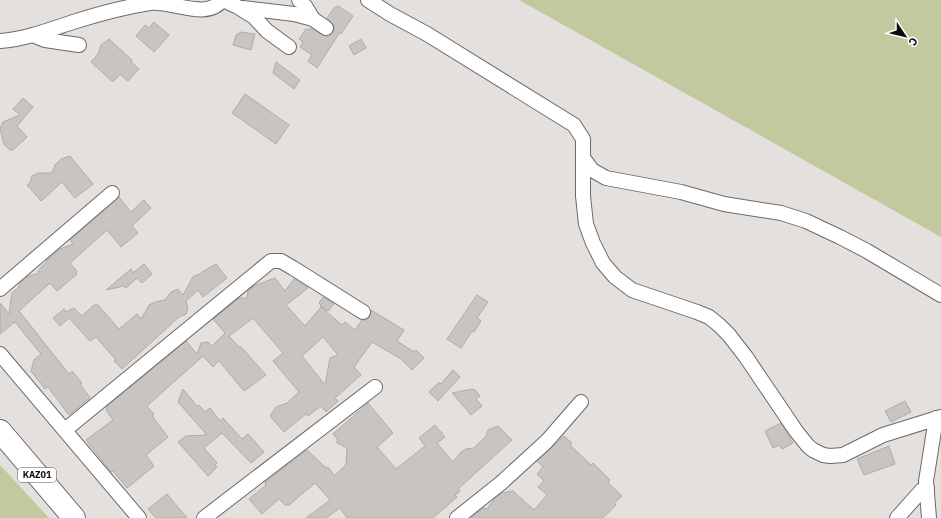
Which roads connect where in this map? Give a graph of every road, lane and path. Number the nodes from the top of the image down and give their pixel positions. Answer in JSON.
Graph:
{"nodes":[{"id":1,"x":222,"y":0,"type":"edge"},
{"id":2,"x":299,"y":0,"type":"edge"},
{"id":3,"x":368,"y":0,"type":"edge"},
{"id":4,"x":238,"y":7,"type":"junction"},
{"id":5,"x":313,"y":19,"type":"junction"},
{"id":6,"x":326,"y":28,"type":"dead end"},
{"id":7,"x":33,"y":35,"type":"junction"},
{"id":8,"x":0,"y":41,"type":"edge"},
{"id":9,"x":79,"y":45,"type":"dead end"},
{"id":10,"x":289,"y":47,"type":"dead end"},
{"id":11,"x":584,"y":159,"type":"junction"},
{"id":12,"x":112,"y":193,"type":"dead end"},
{"id":13,"x":0,"y":289,"type":"edge"},
{"id":14,"x":941,"y":295,"type":"edge"},
{"id":15,"x":362,"y":312,"type":"dead end"},
{"id":16,"x":0,"y":354,"type":"edge"},
{"id":17,"x":375,"y":387,"type":"dead end"},
{"id":18,"x":581,"y":402,"type":"dead end"},
{"id":19,"x":938,"y":418,"type":"edge"},
{"id":20,"x":65,"y":430,"type":"junction"},
{"id":21,"x":0,"y":432,"type":"edge"},
{"id":22,"x":927,"y":488,"type":"junction"},
{"id":23,"x":74,"y":518,"type":"edge"},
{"id":24,"x":139,"y":518,"type":"edge"},
{"id":25,"x":204,"y":518,"type":"edge"},
{"id":26,"x":457,"y":518,"type":"edge"},
{"id":27,"x":897,"y":518,"type":"edge"},
{"id":28,"x":929,"y":518,"type":"edge"}],
"edges":[{"from":1,"to":4,"type":"street"},
{"from":1,"to":7,"type":"street"},
{"from":2,"to":5,"type":"street"},
{"from":3,"to":11,"type":"street"},
{"from":4,"to":5,"type":"street"},
{"from":4,"to":10,"type":"street"},
{"from":5,"to":6,"type":"street"},
{"from":7,"to":8,"type":"street"},
{"from":7,"to":9,"type":"street"},
{"from":11,"to":14,"type":"street"},
{"from":11,"to":19,"type":"street"},
{"from":12,"to":13,"type":"street"},
{"from":15,"to":20,"type":"street"},
{"from":16,"to":20,"type":"street"},
{"from":17,"to":25,"type":"street"},
{"from":18,"to":26,"type":"street"},
{"from":19,"to":22,"type":"street"},
{"from":20,"to":24,"type":"street"},
{"from":21,"to":23,"type":"highway","number":"KАZ01"},
{"from":22,"to":27,"type":"street"},
{"from":22,"to":28,"type":"street"}]}
